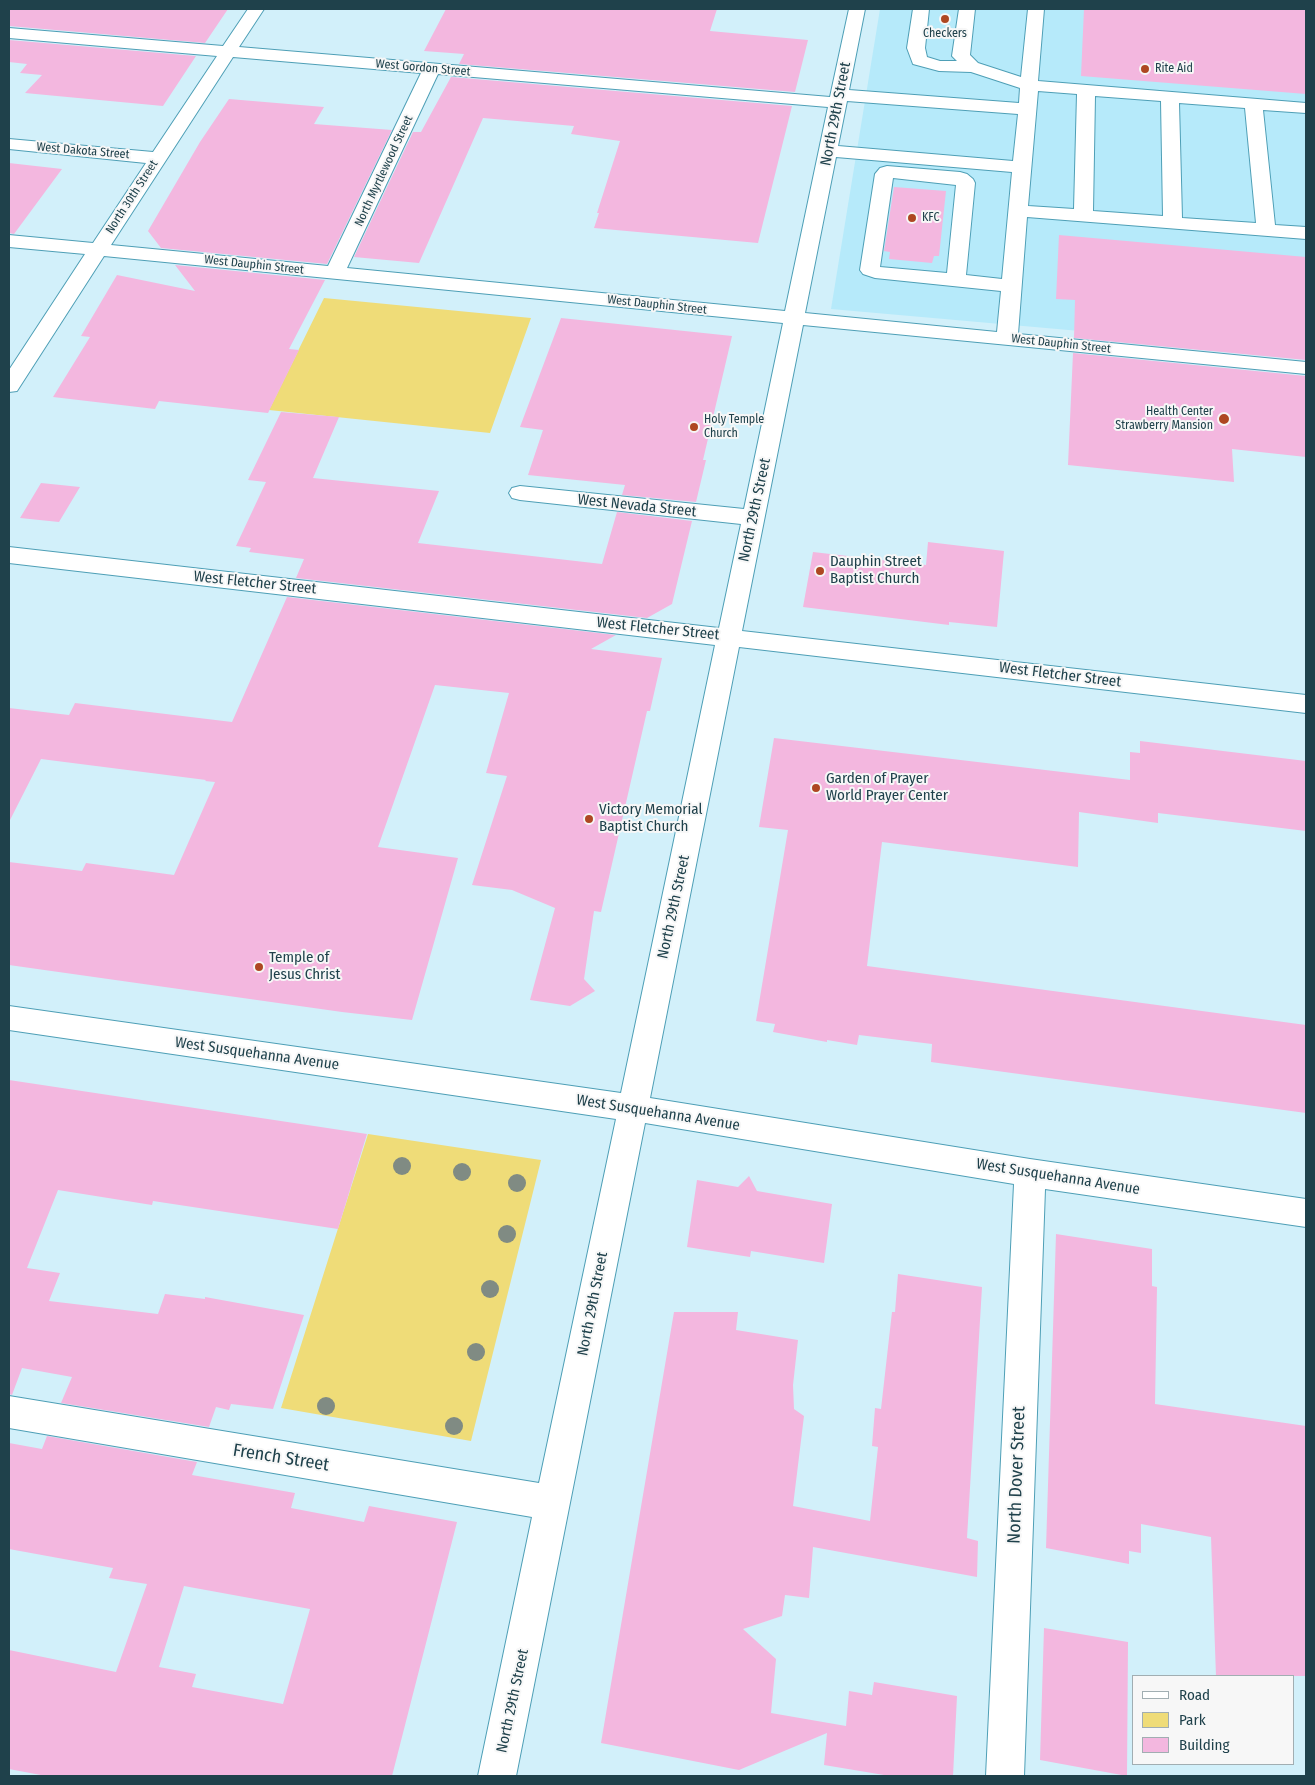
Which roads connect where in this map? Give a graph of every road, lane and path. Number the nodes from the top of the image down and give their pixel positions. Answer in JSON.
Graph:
{"nodes":[{"id":1,"x":256,"y":9,"type":"edge"},
{"id":2,"x":857,"y":9,"type":"edge"},
{"id":3,"x":921,"y":9,"type":"edge"},
{"id":4,"x":967,"y":9,"type":"edge"},
{"id":5,"x":1036,"y":9,"type":"edge"},
{"id":6,"x":9,"y":33,"type":"edge"},
{"id":7,"x":230,"y":52,"type":"junction"},
{"id":8,"x":972,"y":67,"type":"junction"},
{"id":9,"x":432,"y":69,"type":"junction"},
{"id":10,"x":1029,"y":85,"type":"junction"},
{"id":11,"x":1086,"y":90,"type":"junction"},
{"id":12,"x":1170,"y":97,"type":"junction"},
{"id":13,"x":839,"y":99,"type":"junction"},
{"id":14,"x":1253,"y":104,"type":"junction"},
{"id":15,"x":1306,"y":108,"type":"edge"},
{"id":16,"x":1027,"y":109,"type":"junction"},
{"id":17,"x":9,"y":144,"type":"edge"},
{"id":18,"x":828,"y":151,"type":"junction"},
{"id":19,"x":157,"y":158,"type":"junction"},
{"id":20,"x":1022,"y":167,"type":"junction"},
{"id":21,"x":1018,"y":211,"type":"junction"},
{"id":22,"x":1083,"y":216,"type":"junction"},
{"id":23,"x":1173,"y":223,"type":"junction"},
{"id":24,"x":1266,"y":230,"type":"junction"},
{"id":25,"x":1306,"y":233,"type":"edge"},
{"id":26,"x":9,"y":241,"type":"edge"},
{"id":27,"x":98,"y":250,"type":"junction"},
{"id":28,"x":335,"y":273,"type":"junction"},
{"id":29,"x":956,"y":280,"type":"junction"},
{"id":30,"x":1012,"y":286,"type":"junction"},
{"id":31,"x":794,"y":318,"type":"junction"},
{"id":32,"x":1007,"y":339,"type":"junction"},
{"id":33,"x":15,"y":366,"type":"edge"},
{"id":34,"x":1306,"y":368,"type":"edge"},
{"id":35,"x":9,"y":386,"type":"edge"},
{"id":36,"x":520,"y":493,"type":"dead end"},
{"id":37,"x":754,"y":518,"type":"junction"},
{"id":38,"x":9,"y":555,"type":"edge"},
{"id":39,"x":729,"y":637,"type":"junction"},
{"id":40,"x":1306,"y":704,"type":"edge"},
{"id":41,"x":9,"y":1018,"type":"edge"},
{"id":42,"x":633,"y":1108,"type":"junction"},
{"id":43,"x":1030,"y":1173,"type":"junction"},
{"id":44,"x":1306,"y":1213,"type":"edge"},
{"id":45,"x":9,"y":1412,"type":"edge"},
{"id":46,"x":553,"y":1503,"type":"junction"},
{"id":47,"x":497,"y":1776,"type":"edge"},
{"id":48,"x":1005,"y":1776,"type":"edge"}],
"edges":[{"from":1,"to":7,"type":"street","name":"North 30th Street"},
{"from":2,"to":13,"type":"street","name":"North 29th Street"},
{"from":3,"to":8,"type":"street"},
{"from":4,"to":8,"type":"street"},
{"from":5,"to":10,"type":"street"},
{"from":6,"to":7,"type":"street","name":"West Gordon Street"},
{"from":7,"to":9,"type":"street","name":"West Gordon Street"},
{"from":7,"to":19,"type":"street","name":"North 30th Street"},
{"from":8,"to":10,"type":"street"},
{"from":9,"to":13,"type":"street","name":"West Gordon Street"},
{"from":9,"to":28,"type":"street","name":"North Myrtlewood Street"},
{"from":10,"to":11,"type":"street"},
{"from":10,"to":16,"type":"street"},
{"from":11,"to":12,"type":"street"},
{"from":11,"to":22,"type":"street"},
{"from":12,"to":14,"type":"street"},
{"from":12,"to":23,"type":"street"},
{"from":13,"to":16,"type":"street","name":"West Gordon Street"},
{"from":13,"to":18,"type":"street","name":"North 29th Street"},
{"from":14,"to":15,"type":"street"},
{"from":14,"to":24,"type":"street"},
{"from":16,"to":20,"type":"street"},
{"from":17,"to":19,"type":"street","name":"West Dakota Street"},
{"from":18,"to":20,"type":"street"},
{"from":18,"to":31,"type":"street","name":"North 29th Street"},
{"from":19,"to":27,"type":"street","name":"North 30th Street"},
{"from":20,"to":21,"type":"street"},
{"from":21,"to":22,"type":"street"},
{"from":21,"to":30,"type":"street"},
{"from":22,"to":23,"type":"street"},
{"from":23,"to":24,"type":"street"},
{"from":24,"to":25,"type":"street"},
{"from":26,"to":27,"type":"street","name":"West Dauphin Street"},
{"from":27,"to":28,"type":"street","name":"West Dauphin Street"},
{"from":27,"to":33,"type":"street","name":"North 30th Street"},
{"from":28,"to":31,"type":"street","name":"West Dauphin Street"},
{"from":29,"to":29,"type":"street"},
{"from":29,"to":30,"type":"street"},
{"from":30,"to":32,"type":"street"},
{"from":31,"to":32,"type":"street","name":"West Dauphin Street"},
{"from":31,"to":37,"type":"street","name":"North 29th Street"},
{"from":32,"to":34,"type":"street","name":"West Dauphin Street"},
{"from":33,"to":35,"type":"street","name":"North 30th Street"},
{"from":36,"to":37,"type":"street","name":"West Nevada Street"},
{"from":37,"to":39,"type":"street","name":"North 29th Street"},
{"from":38,"to":39,"type":"street","name":"West Fletcher Street"},
{"from":39,"to":40,"type":"street","name":"West Fletcher Street"},
{"from":39,"to":42,"type":"street","name":"North 29th Street"},
{"from":41,"to":42,"type":"street","name":"West Susquehanna Avenue"},
{"from":42,"to":43,"type":"street","name":"West Susquehanna Avenue"},
{"from":42,"to":46,"type":"street","name":"North 29th Street"},
{"from":43,"to":44,"type":"street","name":"West Susquehanna Avenue"},
{"from":43,"to":48,"type":"street","name":"North Dover Street"},
{"from":45,"to":46,"type":"street","name":"French Street"},
{"from":46,"to":47,"type":"street","name":"North 29th Street"}]}
